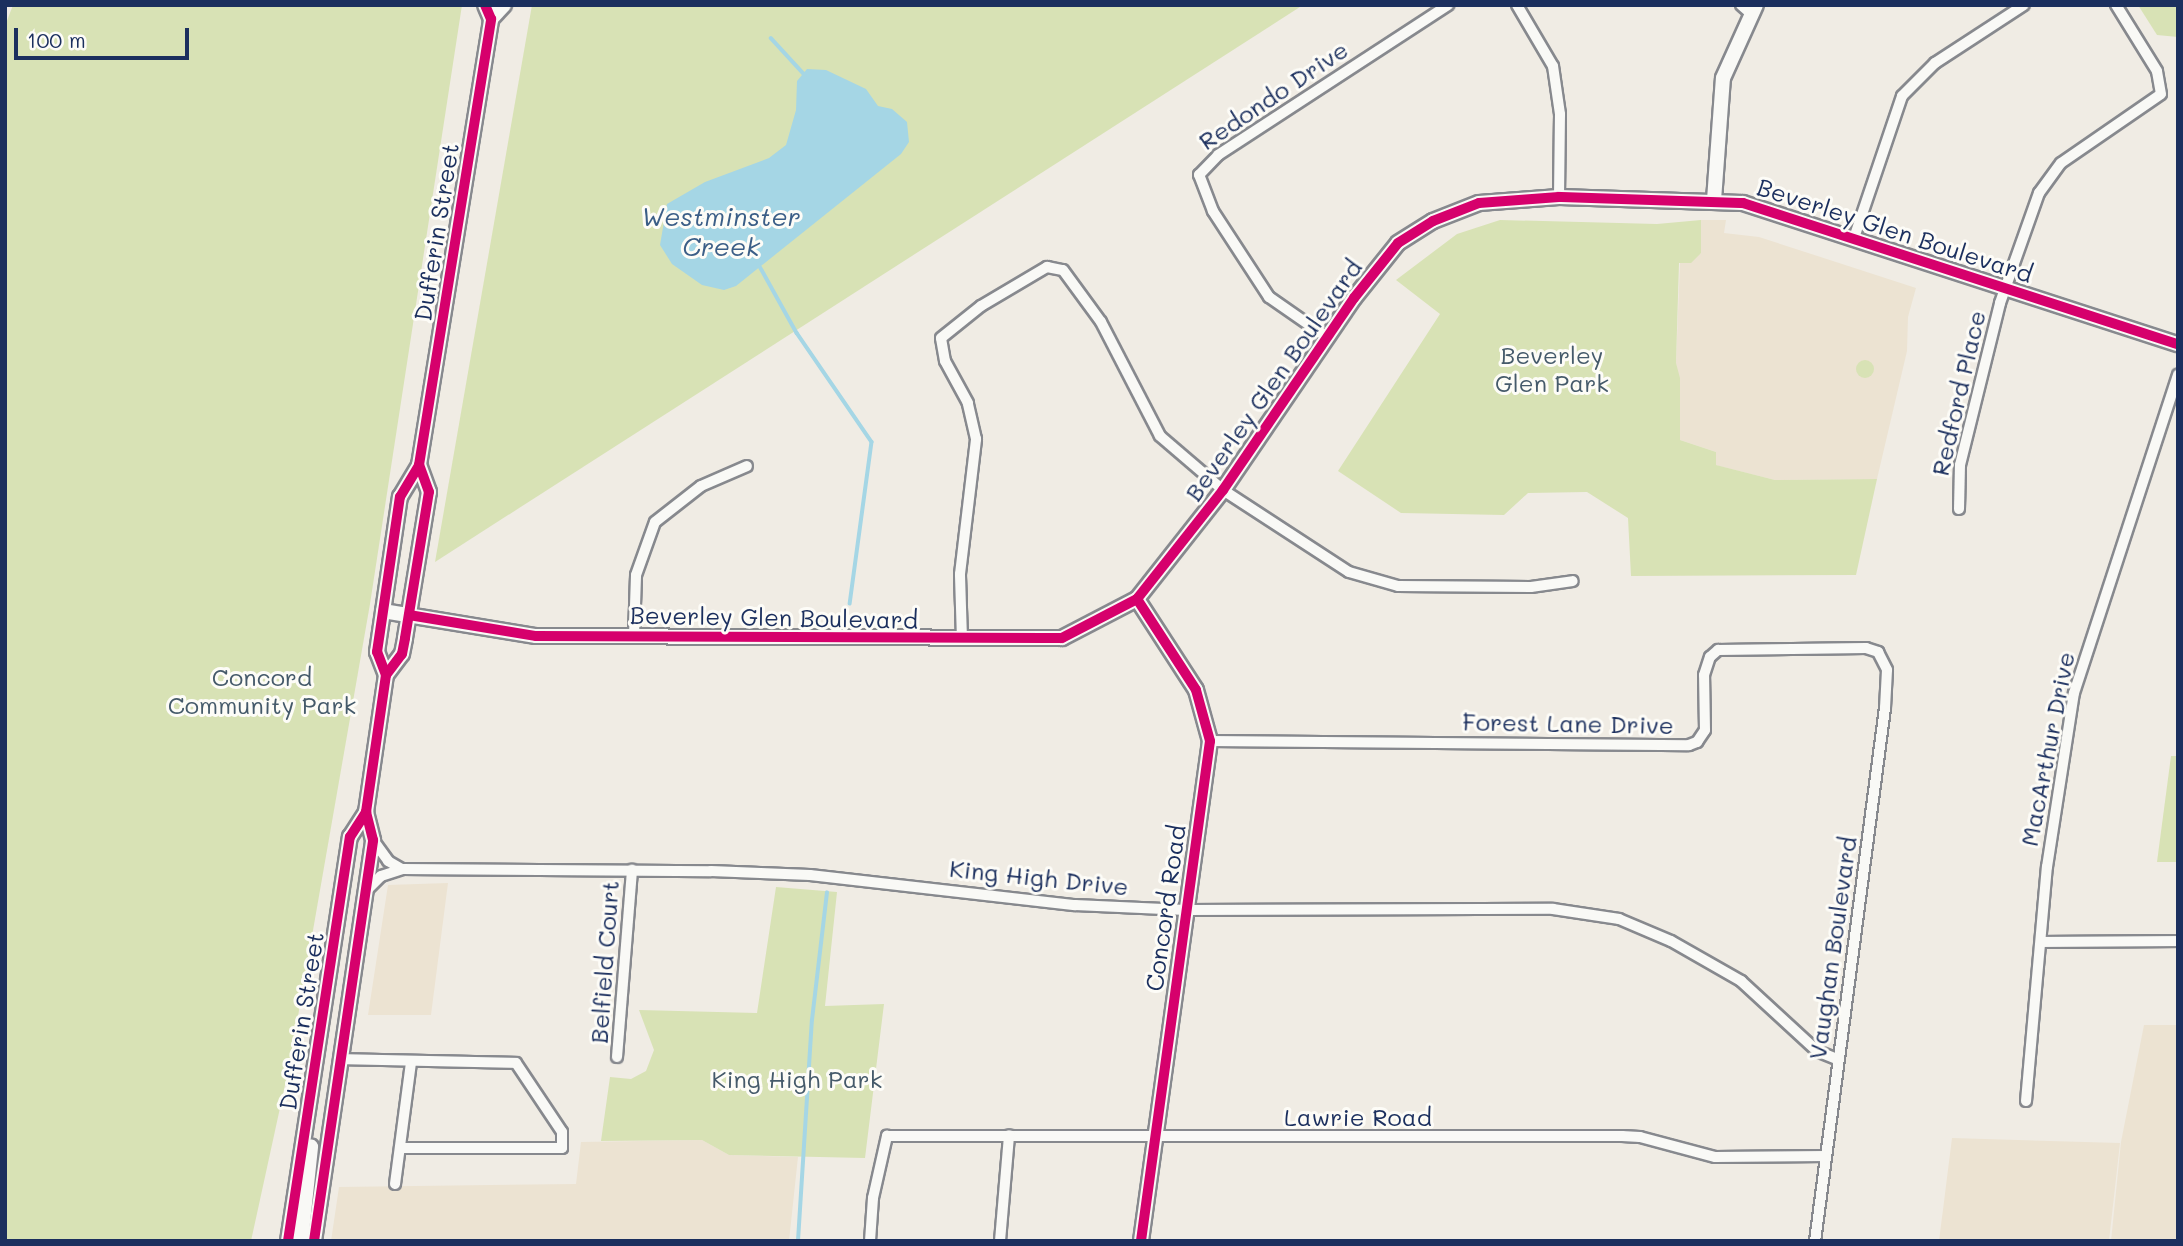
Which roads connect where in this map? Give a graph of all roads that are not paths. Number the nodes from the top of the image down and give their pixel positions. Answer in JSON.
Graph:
{"nodes":[{"id":1,"x":504,"y":5,"type":"edge"},
{"id":2,"x":1448,"y":5,"type":"edge"},
{"id":3,"x":1517,"y":5,"type":"edge"},
{"id":4,"x":2024,"y":5,"type":"edge"},
{"id":5,"x":2116,"y":5,"type":"edge"},
{"id":6,"x":1749,"y":7,"type":"edge"},
{"id":7,"x":488,"y":12,"type":"edge"},
{"id":8,"x":1559,"y":197,"type":"junction"},
{"id":9,"x":1714,"y":200,"type":"junction"},
{"id":10,"x":1854,"y":238,"type":"junction"},
{"id":11,"x":2005,"y":287,"type":"junction"},
{"id":12,"x":1328,"y":338,"type":"junction"},
{"id":13,"x":2178,"y":344,"type":"edge"},
{"id":14,"x":2178,"y":376,"type":"edge"},
{"id":15,"x":419,"y":466,"type":"junction"},
{"id":16,"x":747,"y":466,"type":"dead end"},
{"id":17,"x":1223,"y":490,"type":"junction"},
{"id":18,"x":1959,"y":509,"type":"dead end"},
{"id":19,"x":1573,"y":581,"type":"dead end"},
{"id":20,"x":1137,"y":599,"type":"junction"},
{"id":21,"x":383,"y":611,"type":"junction"},
{"id":22,"x":409,"y":615,"type":"junction"},
{"id":23,"x":634,"y":636,"type":"junction"},
{"id":24,"x":962,"y":639,"type":"junction"},
{"id":25,"x":1884,"y":662,"type":"joint"},
{"id":26,"x":386,"y":675,"type":"junction"},
{"id":27,"x":1210,"y":741,"type":"junction"},
{"id":28,"x":366,"y":812,"type":"junction"},
{"id":29,"x":373,"y":840,"type":"junction"},
{"id":30,"x":402,"y":869,"type":"junction"},
{"id":31,"x":632,"y":870,"type":"junction"},
{"id":32,"x":365,"y":892,"type":"junction"},
{"id":33,"x":1186,"y":910,"type":"junction"},
{"id":34,"x":2178,"y":941,"type":"edge"},
{"id":35,"x":2043,"y":942,"type":"junction"},
{"id":36,"x":617,"y":1057,"type":"dead end"},
{"id":37,"x":341,"y":1059,"type":"junction"},
{"id":38,"x":1837,"y":1059,"type":"junction"},
{"id":39,"x":411,"y":1062,"type":"junction"},
{"id":40,"x":313,"y":1076,"type":"junction"},
{"id":41,"x":2026,"y":1101,"type":"dead end"},
{"id":42,"x":1009,"y":1135,"type":"junction"},
{"id":43,"x":1154,"y":1138,"type":"junction"},
{"id":44,"x":402,"y":1148,"type":"junction"},
{"id":45,"x":1826,"y":1156,"type":"junction"},
{"id":46,"x":395,"y":1184,"type":"dead end"},
{"id":47,"x":288,"y":1241,"type":"edge"},
{"id":48,"x":302,"y":1241,"type":"edge"},
{"id":49,"x":314,"y":1241,"type":"edge"},
{"id":50,"x":870,"y":1241,"type":"edge"},
{"id":51,"x":1000,"y":1241,"type":"edge"},
{"id":52,"x":1141,"y":1241,"type":"edge"},
{"id":53,"x":1815,"y":1241,"type":"edge"}],
"edges":[{"from":1,"to":7,"type":"street","name":"Dufferin Street"},
{"from":2,"to":12,"type":"street","name":"Redondo Drive"},
{"from":3,"to":8,"type":"street"},
{"from":4,"to":10,"type":"street"},
{"from":5,"to":11,"type":"street","name":"Redford Place"},
{"from":6,"to":9,"type":"street"},
{"from":7,"to":15,"type":"street","name":"Dufferin Street"},
{"from":8,"to":9,"type":"street","name":"Beverley Glen Boulevard"},
{"from":8,"to":12,"type":"street","name":"Beverley Glen Boulevard"},
{"from":9,"to":10,"type":"street","name":"Beverley Glen Boulevard"},
{"from":10,"to":11,"type":"street","name":"Beverley Glen Boulevard"},
{"from":11,"to":13,"type":"street","name":"Beverley Glen Boulevard"},
{"from":11,"to":18,"type":"street","name":"Redford Place"},
{"from":12,"to":17,"type":"street","name":"Beverley Glen Boulevard"},
{"from":14,"to":35,"type":"street","name":"MacArthur Drive"},
{"from":15,"to":21,"type":"street","name":"Dufferin Street"},
{"from":15,"to":22,"type":"street","name":"Dufferin Street"},
{"from":16,"to":23,"type":"street"},
{"from":17,"to":19,"type":"street"},
{"from":17,"to":20,"type":"street","name":"Beverley Glen Boulevard"},
{"from":17,"to":24,"type":"street"},
{"from":20,"to":24,"type":"street","name":"Beverley Glen Boulevard"},
{"from":20,"to":27,"type":"street","name":"Concord Road"},
{"from":21,"to":22,"type":"street","name":"Beverley Glen Boulevard"},
{"from":21,"to":26,"type":"street","name":"Dufferin Street"},
{"from":22,"to":23,"type":"street","name":"Beverley Glen Boulevard"},
{"from":22,"to":26,"type":"street","name":"Dufferin Street"},
{"from":23,"to":24,"type":"street","name":"Beverley Glen Boulevard"},
{"from":25,"to":27,"type":"street","name":"Forest Lane Drive"},
{"from":25,"to":38,"type":"street","name":"Vaughan Boulevard"},
{"from":26,"to":28,"type":"street","name":"Dufferin Street"},
{"from":27,"to":33,"type":"street","name":"Concord Road"},
{"from":28,"to":29,"type":"street","name":"Dufferin Street"},
{"from":28,"to":40,"type":"street","name":"Dufferin Street"},
{"from":29,"to":30,"type":"street"},
{"from":29,"to":32,"type":"street","name":"Dufferin Street"},
{"from":30,"to":31,"type":"street","name":"King High Drive"},
{"from":30,"to":32,"type":"street","name":"King High Drive"},
{"from":31,"to":33,"type":"street","name":"King High Drive"},
{"from":31,"to":36,"type":"street","name":"Belfield Court"},
{"from":32,"to":37,"type":"street","name":"Dufferin Street"},
{"from":33,"to":38,"type":"street","name":"King High Drive"},
{"from":33,"to":43,"type":"street","name":"Concord Road"},
{"from":34,"to":35,"type":"street"},
{"from":35,"to":41,"type":"street","name":"MacArthur Drive"},
{"from":37,"to":39,"type":"street"},
{"from":37,"to":49,"type":"street","name":"Dufferin Street"},
{"from":38,"to":45,"type":"street","name":"Vaughan Boulevard"},
{"from":39,"to":44,"type":"street"},
{"from":39,"to":44,"type":"street"},
{"from":40,"to":47,"type":"street","name":"Dufferin Street"},
{"from":40,"to":48,"type":"street"},
{"from":42,"to":43,"type":"street","name":"Lawrie Road"},
{"from":42,"to":50,"type":"street","name":"Lawrie Road"},
{"from":42,"to":51,"type":"street"},
{"from":43,"to":45,"type":"street","name":"Lawrie Road"},
{"from":43,"to":52,"type":"street","name":"Concord Road"},
{"from":44,"to":46,"type":"street"},
{"from":45,"to":53,"type":"street","name":"Vaughan Boulevard"}]}
